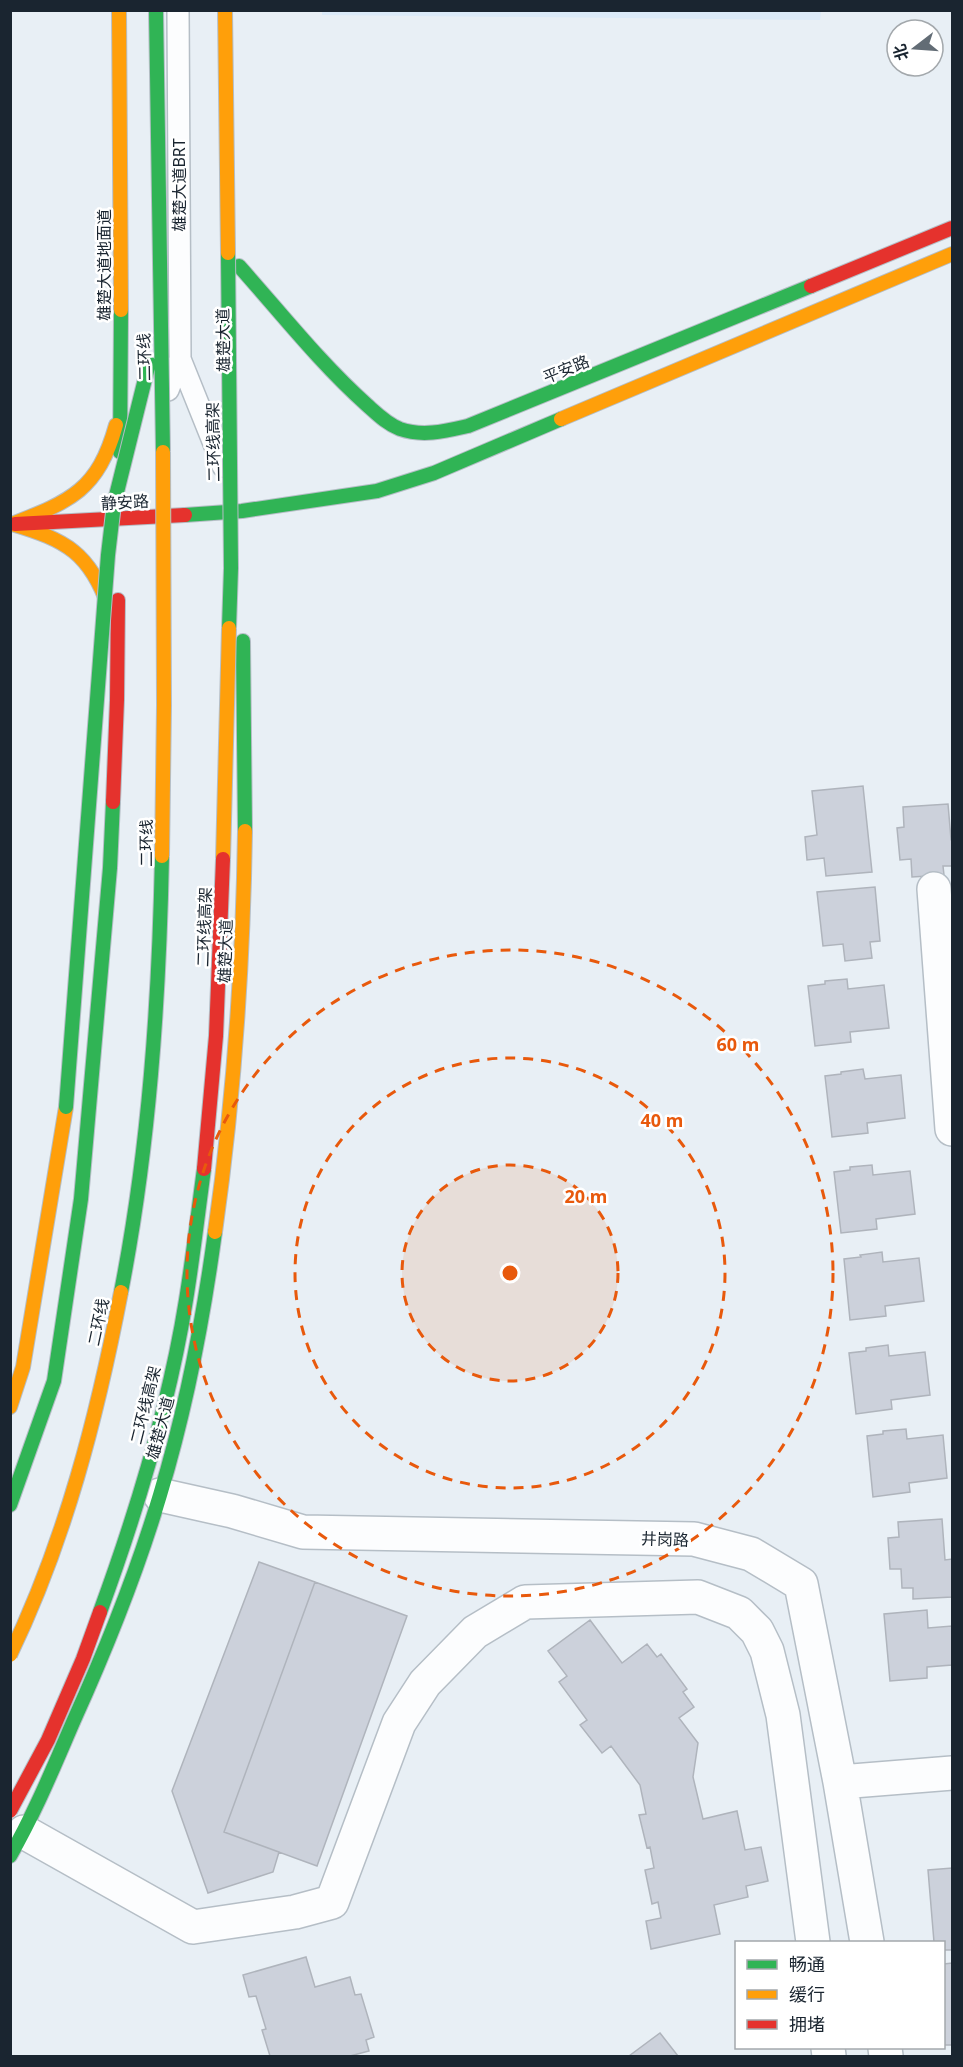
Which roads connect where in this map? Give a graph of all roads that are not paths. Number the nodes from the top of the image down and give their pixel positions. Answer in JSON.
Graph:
{"nodes":[{"id":1,"x":119,"y":10,"type":"edge"},
{"id":2,"x":156,"y":10,"type":"edge"},
{"id":3,"x":178,"y":10,"type":"edge"},
{"id":4,"x":225,"y":10,"type":"edge"},
{"id":5,"x":237,"y":10,"type":"edge"},
{"id":6,"x":952,"y":228,"type":"edge"},
{"id":7,"x":952,"y":254,"type":"edge"},
{"id":8,"x":239,"y":266,"type":"junction"},
{"id":9,"x":159,"y":323,"type":"junction"},
{"id":10,"x":180,"y":359,"type":"junction"},
{"id":11,"x":121,"y":400,"type":"junction"},
{"id":12,"x":242,"y":511,"type":"junction"},
{"id":13,"x":118,"y":519,"type":"junction"},
{"id":14,"x":11,"y":524,"type":"edge"},
{"id":15,"x":118,"y":651,"type":"junction"},
{"id":16,"x":934,"y":890,"type":"dead end"},
{"id":17,"x":952,"y":1129,"type":"edge"},
{"id":18,"x":10,"y":1407,"type":"edge"},
{"id":19,"x":160,"y":1495,"type":"junction"},
{"id":20,"x":10,"y":1505,"type":"edge"},
{"id":21,"x":10,"y":1656,"type":"edge"},
{"id":22,"x":952,"y":1773,"type":"edge"},
{"id":23,"x":840,"y":1782,"type":"junction"},
{"id":24,"x":15,"y":1833,"type":"edge"},
{"id":25,"x":813,"y":1941,"type":"edge"},
{"id":26,"x":867,"y":1941,"type":"edge"}],
"edges":[{"from":1,"to":11,"type":"main road","name":"雄楚大道地面道"},
{"from":2,"to":9,"type":"main road","name":"二环线","bridge":true},
{"from":3,"to":10,"type":"lane","name":"雄楚大道BRT"},
{"from":4,"to":24,"type":"main road","name":"二环线高架","bridge":true},
{"from":5,"to":8,"type":"main road","name":"雄楚大道"},
{"from":6,"to":8,"type":"main road","name":"平安路"},
{"from":7,"to":12,"type":"main road"},
{"from":8,"to":12,"type":"main road","name":"雄楚大道"},
{"from":9,"to":18,"type":"main road","bridge":true},
{"from":9,"to":21,"type":"main road","name":"二环线","bridge":true},
{"from":10,"to":12,"type":"lane"},
{"from":10,"to":13,"type":"lane"},
{"from":11,"to":13,"type":"main road","name":"雄楚大道地面道"},
{"from":11,"to":14,"type":"main road"},
{"from":12,"to":13,"type":"main road","name":"静安路"},
{"from":12,"to":19,"type":"main road","name":"雄楚大道"},
{"from":13,"to":14,"type":"main road","name":"静安路"},
{"from":13,"to":15,"type":"main road"},
{"from":14,"to":15,"type":"main road"},
{"from":15,"to":20,"type":"main road"},
{"from":16,"to":17,"type":"street"},
{"from":19,"to":23,"type":"street","name":"井岗路"},
{"from":19,"to":24,"type":"main road","name":"雄楚大道"},
{"from":22,"to":23,"type":"street"},
{"from":23,"to":26,"type":"street","name":"井岗路"},
{"from":24,"to":25,"type":"street"}]}
